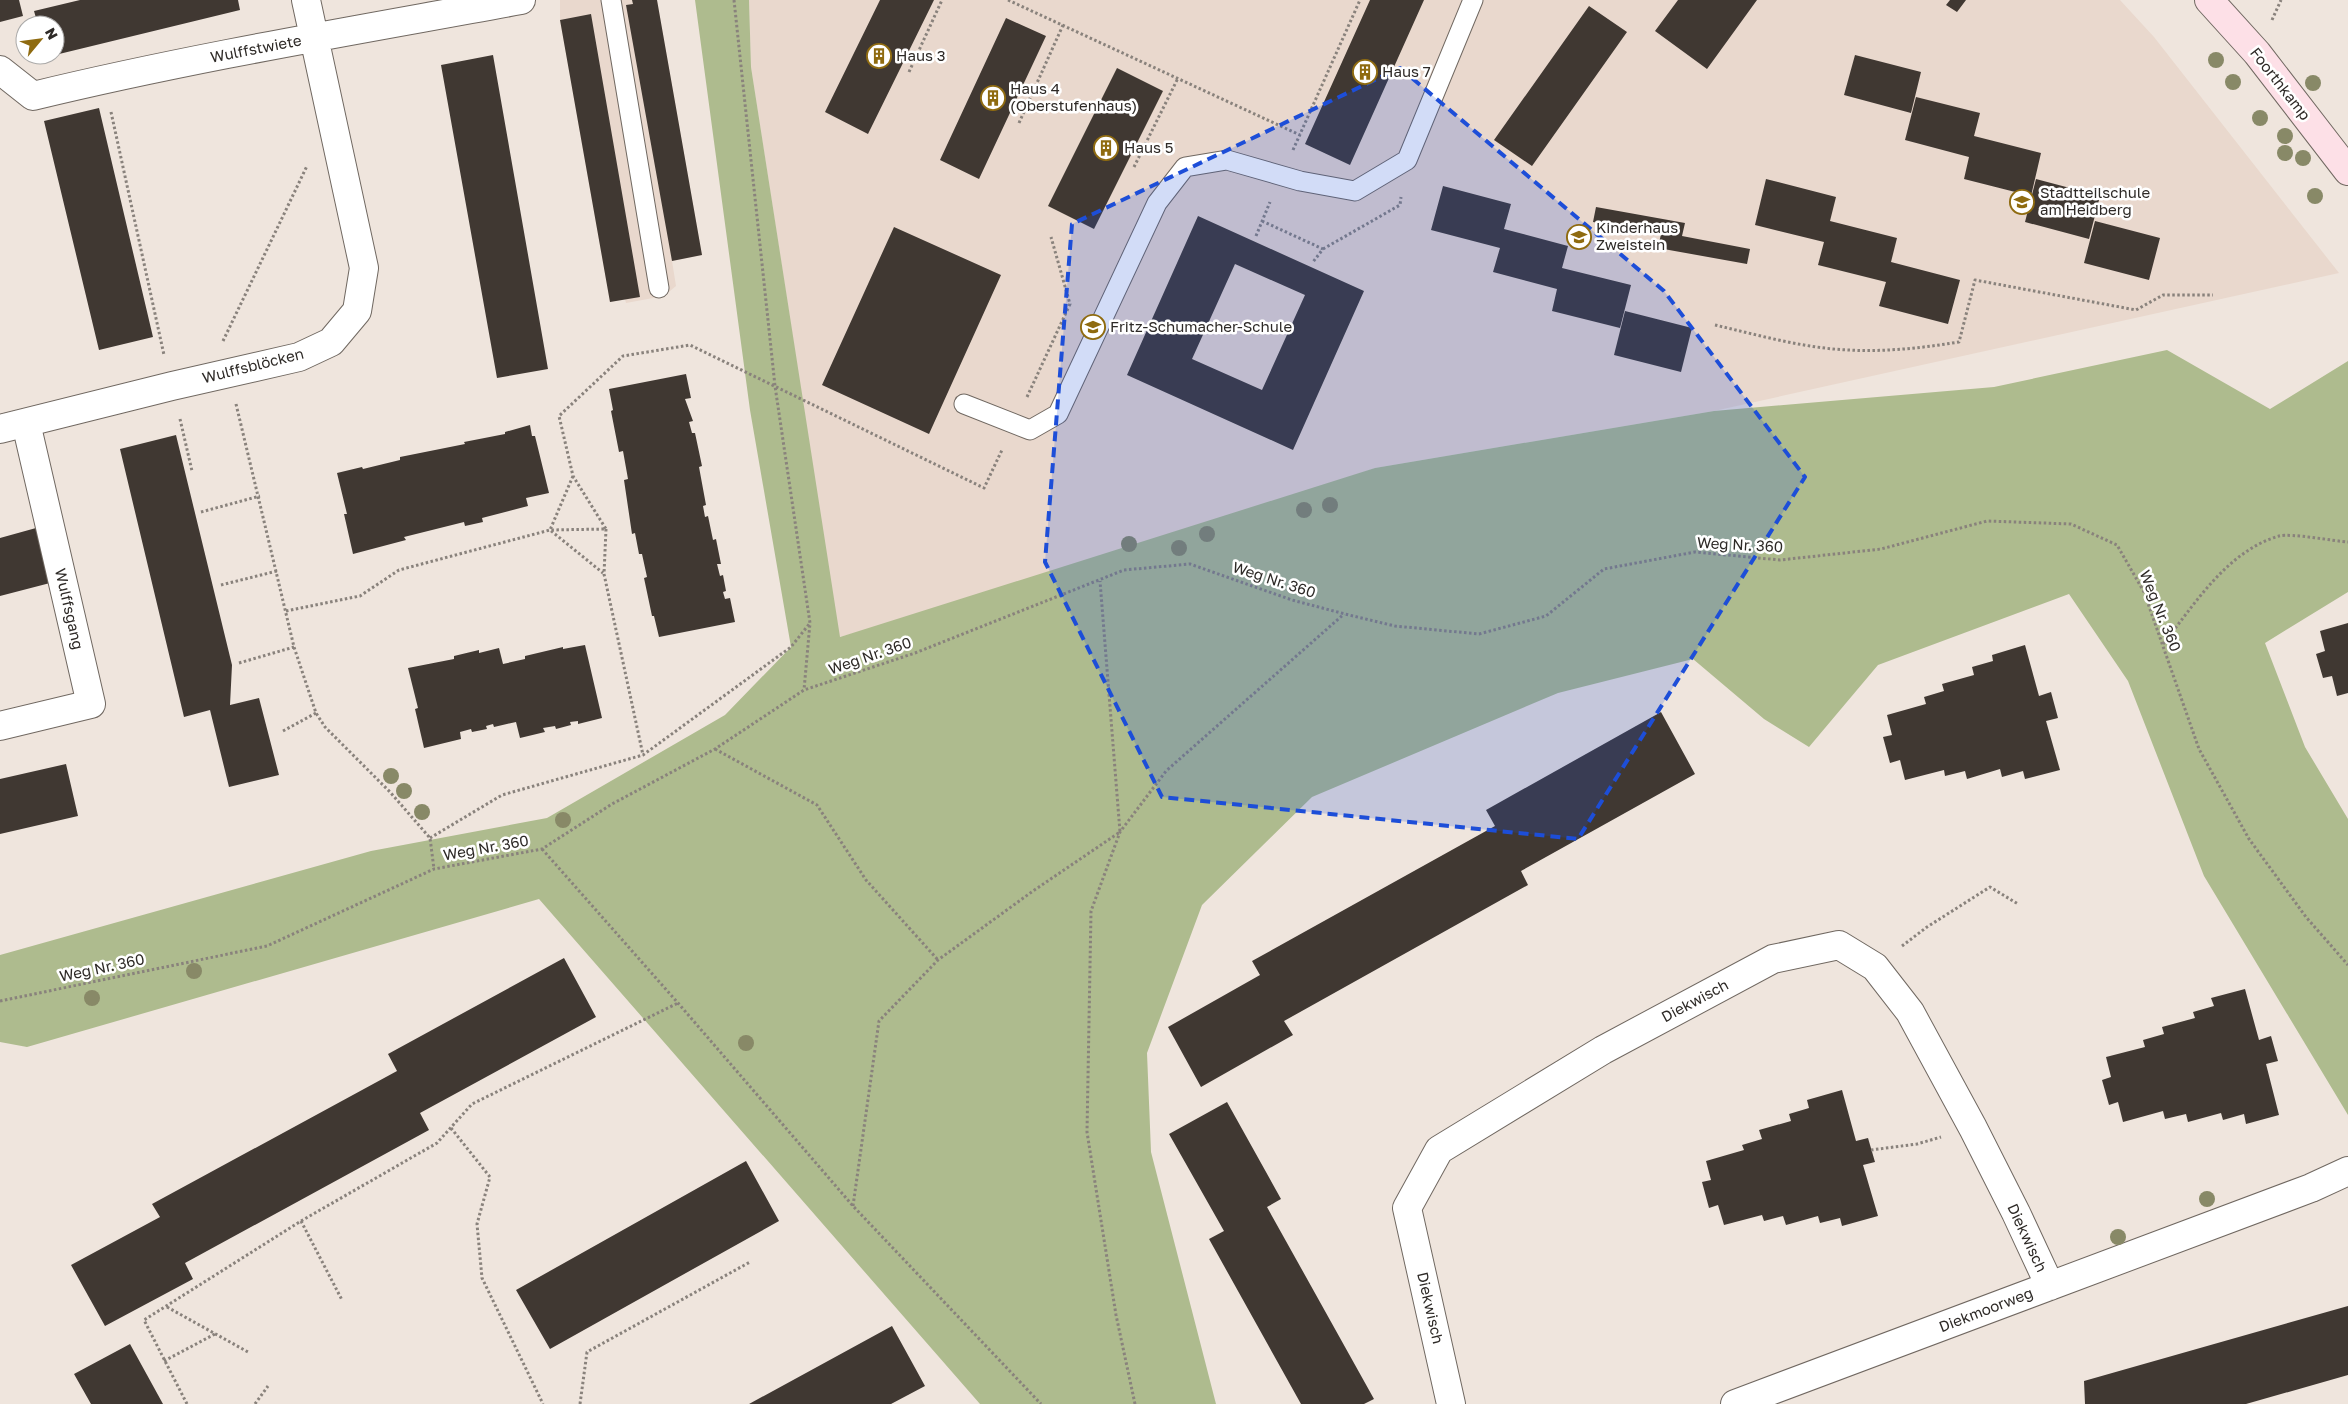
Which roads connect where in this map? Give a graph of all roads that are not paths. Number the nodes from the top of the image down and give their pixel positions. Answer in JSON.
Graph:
{"nodes":[{"id":1,"x":306,"y":0,"type":"edge"},
{"id":2,"x":521,"y":0,"type":"edge"},
{"id":3,"x":611,"y":0,"type":"edge"},
{"id":4,"x":1473,"y":0,"type":"edge"},
{"id":5,"x":2209,"y":0,"type":"edge"},
{"id":6,"x":314,"y":37,"type":"junction"},
{"id":7,"x":0,"y":70,"type":"edge"},
{"id":8,"x":2348,"y":171,"type":"edge"},
{"id":9,"x":659,"y":288,"type":"dead end"},
{"id":10,"x":964,"y":404,"type":"dead end"},
{"id":11,"x":26,"y":423,"type":"junction"},
{"id":12,"x":0,"y":429,"type":"edge"},
{"id":13,"x":0,"y":726,"type":"edge"},
{"id":14,"x":2348,"y":1171,"type":"edge"},
{"id":15,"x":2050,"y":1286,"type":"junction"},
{"id":16,"x":1451,"y":1404,"type":"edge"},
{"id":17,"x":1735,"y":1404,"type":"edge"}],
"edges":[{"from":1,"to":6,"type":"street","name":"Wulffsblöcken"},
{"from":2,"to":6,"type":"street","name":"Wulffstwiete"},
{"from":3,"to":9,"type":"lane"},
{"from":4,"to":10,"type":"lane"},
{"from":5,"to":8,"type":"street","name":"Foorthkamp"},
{"from":6,"to":7,"type":"street","name":"Wulffstwiete"},
{"from":6,"to":11,"type":"street","name":"Wulffsblöcken"},
{"from":11,"to":12,"type":"street","name":"Wulffsblöcken"},
{"from":11,"to":13,"type":"street","name":"Wulffsgang"},
{"from":14,"to":15,"type":"street","name":"Diekmoorweg"},
{"from":15,"to":16,"type":"street","name":"Diekwisch"},
{"from":15,"to":17,"type":"street","name":"Diekmoorweg"}]}
